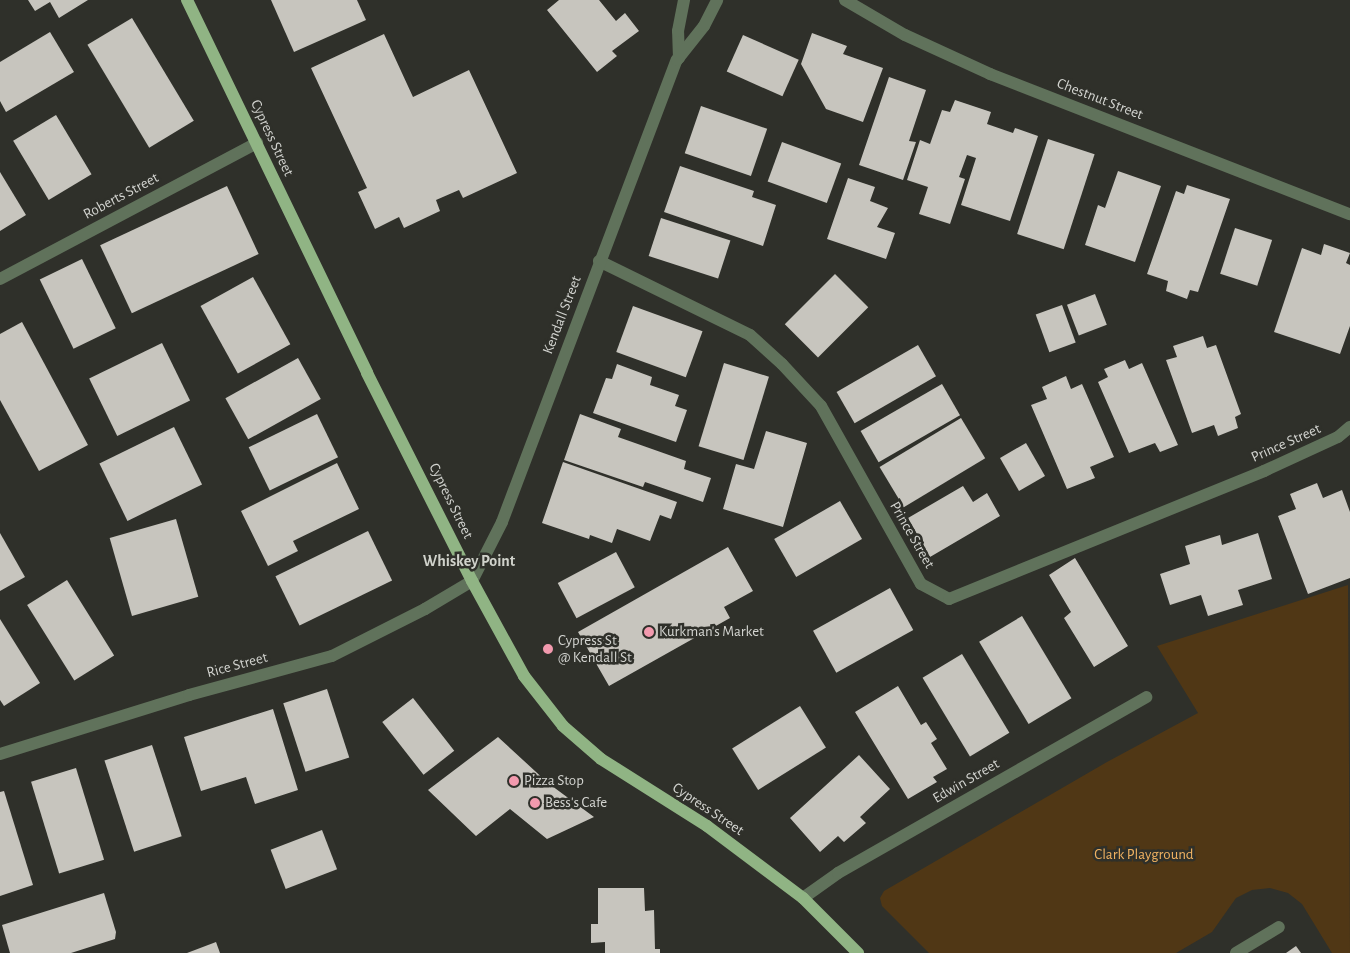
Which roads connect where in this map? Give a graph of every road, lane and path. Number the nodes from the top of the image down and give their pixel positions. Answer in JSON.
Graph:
{"nodes":[{"id":1,"x":186,"y":0,"type":"edge"},
{"id":2,"x":684,"y":0,"type":"edge"},
{"id":3,"x":717,"y":0,"type":"edge"},
{"id":4,"x":846,"y":0,"type":"edge"},
{"id":5,"x":679,"y":58,"type":"junction"},
{"id":6,"x":257,"y":143,"type":"junction"},
{"id":7,"x":1350,"y":214,"type":"edge"},
{"id":8,"x":599,"y":261,"type":"junction"},
{"id":9,"x":0,"y":279,"type":"edge"},
{"id":10,"x":1350,"y":427,"type":"edge"},
{"id":11,"x":472,"y":581,"type":"junction"},
{"id":12,"x":1146,"y":697,"type":"dead end"},
{"id":13,"x":0,"y":754,"type":"edge"},
{"id":14,"x":803,"y":898,"type":"junction"},
{"id":15,"x":1278,"y":927,"type":"dead end"},
{"id":16,"x":858,"y":953,"type":"edge"},
{"id":17,"x":1236,"y":953,"type":"edge"}],
"edges":[{"from":1,"to":6,"type":"main road","name":"Cypress Street"},
{"from":2,"to":5,"type":"street","name":"Kendall Street"},
{"from":3,"to":5,"type":"street","name":"Kendall Street"},
{"from":4,"to":7,"type":"street","name":"Chestnut Street"},
{"from":5,"to":8,"type":"street","name":"Kendall Street"},
{"from":6,"to":9,"type":"street","name":"Roberts Street"},
{"from":6,"to":11,"type":"main road","name":"Cypress Street"},
{"from":8,"to":10,"type":"street","name":"Prince Street"},
{"from":8,"to":11,"type":"street","name":"Kendall Street"},
{"from":11,"to":13,"type":"street","name":"Rice Street"},
{"from":11,"to":14,"type":"main road","name":"Cypress Street"},
{"from":12,"to":14,"type":"street","name":"Edwin Street"},
{"from":14,"to":16,"type":"main road","name":"Cypress Street"},
{"from":15,"to":17,"type":"street"}]}
